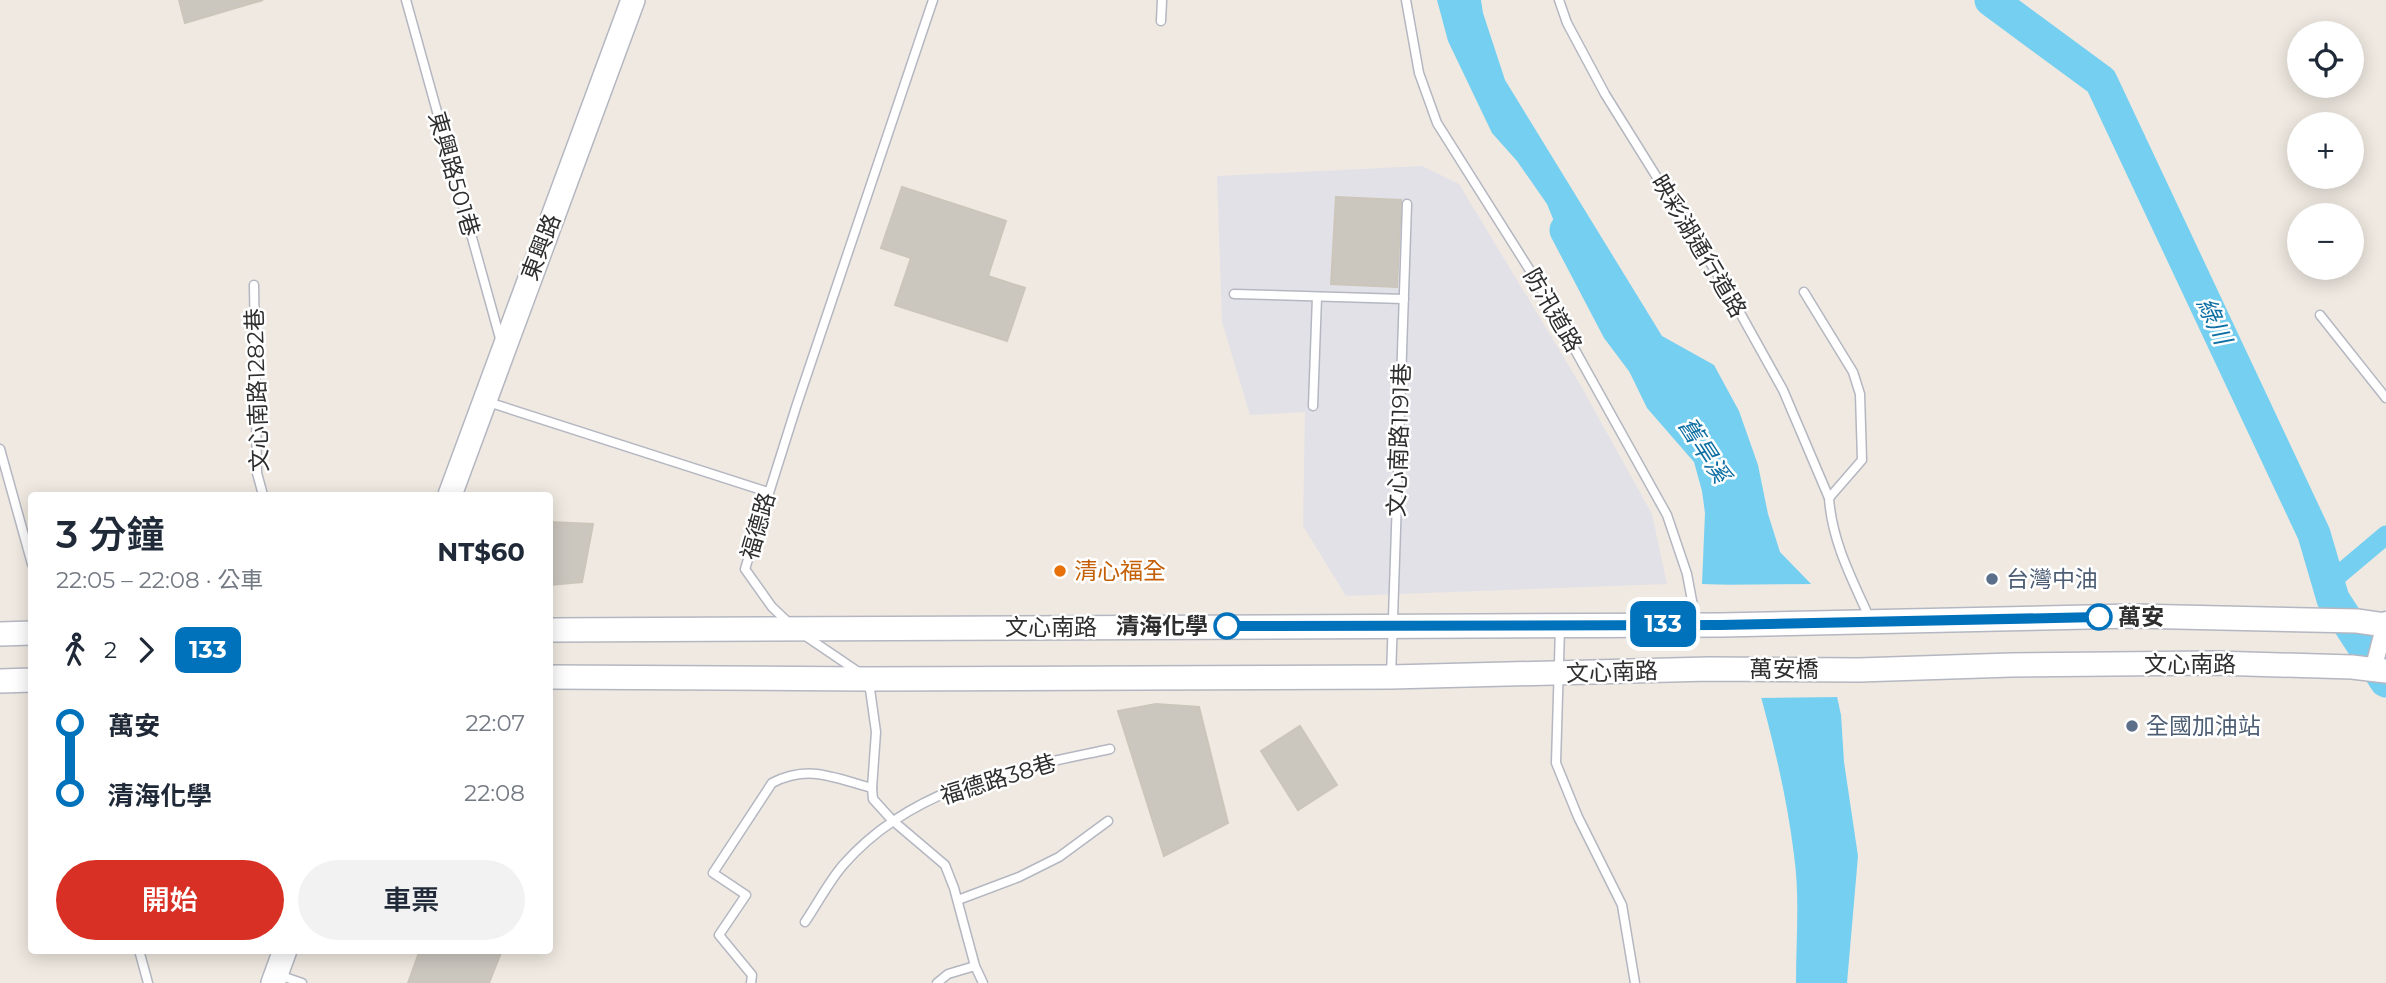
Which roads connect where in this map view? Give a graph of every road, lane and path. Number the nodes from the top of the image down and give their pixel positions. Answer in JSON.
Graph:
{"nodes":[{"id":1,"x":406,"y":0,"type":"edge"},
{"id":2,"x":633,"y":0,"type":"edge"},
{"id":3,"x":933,"y":0,"type":"edge"},
{"id":4,"x":1162,"y":0,"type":"edge"},
{"id":5,"x":1406,"y":0,"type":"edge"},
{"id":6,"x":1559,"y":0,"type":"edge"},
{"id":7,"x":1161,"y":21,"type":"dead end"},
{"id":8,"x":1408,"y":204,"type":"dead end"},
{"id":9,"x":254,"y":285,"type":"dead end"},
{"id":10,"x":1804,"y":292,"type":"dead end"},
{"id":11,"x":1234,"y":294,"type":"dead end"},
{"id":12,"x":1317,"y":297,"type":"junction"},
{"id":13,"x":1404,"y":299,"type":"junction"},
{"id":14,"x":2320,"y":315,"type":"dead end"},
{"id":15,"x":503,"y":348,"type":"junction"},
{"id":16,"x":2386,"y":398,"type":"edge"},
{"id":17,"x":485,"y":401,"type":"junction"},
{"id":18,"x":1313,"y":406,"type":"dead end"},
{"id":19,"x":0,"y":449,"type":"edge"},
{"id":20,"x":261,"y":492,"type":"edge"},
{"id":21,"x":451,"y":492,"type":"edge"},
{"id":22,"x":768,"y":492,"type":"junction"},
{"id":23,"x":1829,"y":498,"type":"junction"},
{"id":24,"x":28,"y":550,"type":"edge"},
{"id":25,"x":1866,"y":622,"type":"junction"},
{"id":26,"x":2385,"y":623,"type":"edge"},
{"id":27,"x":1696,"y":624,"type":"junction"},
{"id":28,"x":1393,"y":625,"type":"junction"},
{"id":29,"x":1560,"y":625,"type":"junction"},
{"id":30,"x":1721,"y":625,"type":"joint"},
{"id":31,"x":553,"y":631,"type":"edge"},
{"id":32,"x":798,"y":631,"type":"junction"},
{"id":33,"x":28,"y":633,"type":"edge"},
{"id":34,"x":0,"y":634,"type":"edge"},
{"id":35,"x":1709,"y":669,"type":"joint"},
{"id":36,"x":2370,"y":669,"type":"edge"},
{"id":37,"x":1859,"y":670,"type":"joint"},
{"id":38,"x":1560,"y":674,"type":"junction"},
{"id":39,"x":553,"y":677,"type":"edge"},
{"id":40,"x":1391,"y":677,"type":"junction"},
{"id":41,"x":868,"y":679,"type":"junction"},
{"id":42,"x":28,"y":680,"type":"edge"},
{"id":43,"x":0,"y":681,"type":"edge"},
{"id":44,"x":1110,"y":749,"type":"dead end"},
{"id":45,"x":872,"y":788,"type":"junction"},
{"id":46,"x":892,"y":820,"type":"junction"},
{"id":47,"x":1108,"y":821,"type":"dead end"},
{"id":48,"x":958,"y":900,"type":"junction"},
{"id":49,"x":805,"y":922,"type":"dead end"},
{"id":50,"x":140,"y":954,"type":"edge"},
{"id":51,"x":284,"y":954,"type":"edge"},
{"id":52,"x":975,"y":966,"type":"junction"},
{"id":53,"x":275,"y":979,"type":"edge"},
{"id":54,"x":148,"y":983,"type":"edge"},
{"id":55,"x":302,"y":983,"type":"edge"},
{"id":56,"x":751,"y":983,"type":"edge"},
{"id":57,"x":937,"y":983,"type":"edge"},
{"id":58,"x":984,"y":983,"type":"edge"},
{"id":59,"x":1635,"y":983,"type":"edge"}],
"edges":[{"from":1,"to":15,"type":"lane","name":"東興路501巷"},
{"from":2,"to":15,"type":"main road","name":"東興路"},
{"from":3,"to":22,"type":"lane","name":"福德路"},
{"from":4,"to":7,"type":"lane"},
{"from":5,"to":27,"type":"lane","name":"防汛道路"},
{"from":6,"to":23,"type":"lane","name":"映彩湖通行道路"},
{"from":8,"to":13,"type":"lane","name":"文心南路1191巷"},
{"from":9,"to":20,"type":"lane","name":"文心南路1282巷"},
{"from":10,"to":23,"type":"lane"},
{"from":11,"to":12,"type":"lane"},
{"from":12,"to":13,"type":"lane"},
{"from":12,"to":18,"type":"lane"},
{"from":13,"to":28,"type":"lane","name":"文心南路1191巷"},
{"from":14,"to":16,"type":"lane"},
{"from":15,"to":17,"type":"main road","name":"東興路"},
{"from":17,"to":21,"type":"main road","name":"東興路"},
{"from":17,"to":22,"type":"lane"},
{"from":19,"to":24,"type":"lane"},
{"from":22,"to":32,"type":"lane","name":"福德路"},
{"from":23,"to":25,"type":"lane","name":"映彩湖通行道路"},
{"from":25,"to":26,"type":"main road","name":"文心南路"},
{"from":25,"to":30,"type":"main road","name":"萬安橋"},
{"from":26,"to":36,"type":"street"},
{"from":27,"to":29,"type":"main road","name":"文心南路"},
{"from":27,"to":30,"type":"main road","name":"文心南路"},
{"from":28,"to":29,"type":"main road","name":"文心南路"},
{"from":28,"to":32,"type":"main road","name":"文心南路"},
{"from":28,"to":40,"type":"lane","name":"文心南路1191巷"},
{"from":29,"to":38,"type":"lane"},
{"from":31,"to":32,"type":"main road","name":"文心南路"},
{"from":32,"to":41,"type":"lane","name":"福德路"},
{"from":33,"to":34,"type":"main road"},
{"from":35,"to":37,"type":"main road","name":"萬安橋"},
{"from":35,"to":38,"type":"main road","name":"文心南路"},
{"from":36,"to":37,"type":"main road","name":"文心南路"},
{"from":38,"to":40,"type":"main road","name":"文心南路"},
{"from":38,"to":59,"type":"lane"},
{"from":39,"to":41,"type":"main road","name":"文心南路"},
{"from":40,"to":41,"type":"main road","name":"文心南路"},
{"from":41,"to":45,"type":"lane"},
{"from":42,"to":43,"type":"main road"},
{"from":44,"to":46,"type":"lane","name":"福德路38巷"},
{"from":45,"to":46,"type":"lane"},
{"from":45,"to":56,"type":"lane"},
{"from":46,"to":48,"type":"lane"},
{"from":46,"to":49,"type":"lane","name":"福德路38巷"},
{"from":47,"to":48,"type":"lane"},
{"from":48,"to":52,"type":"lane"},
{"from":50,"to":54,"type":"lane"},
{"from":51,"to":53,"type":"main road"},
{"from":52,"to":57,"type":"lane"},
{"from":52,"to":58,"type":"lane"},
{"from":53,"to":55,"type":"lane"}]}
